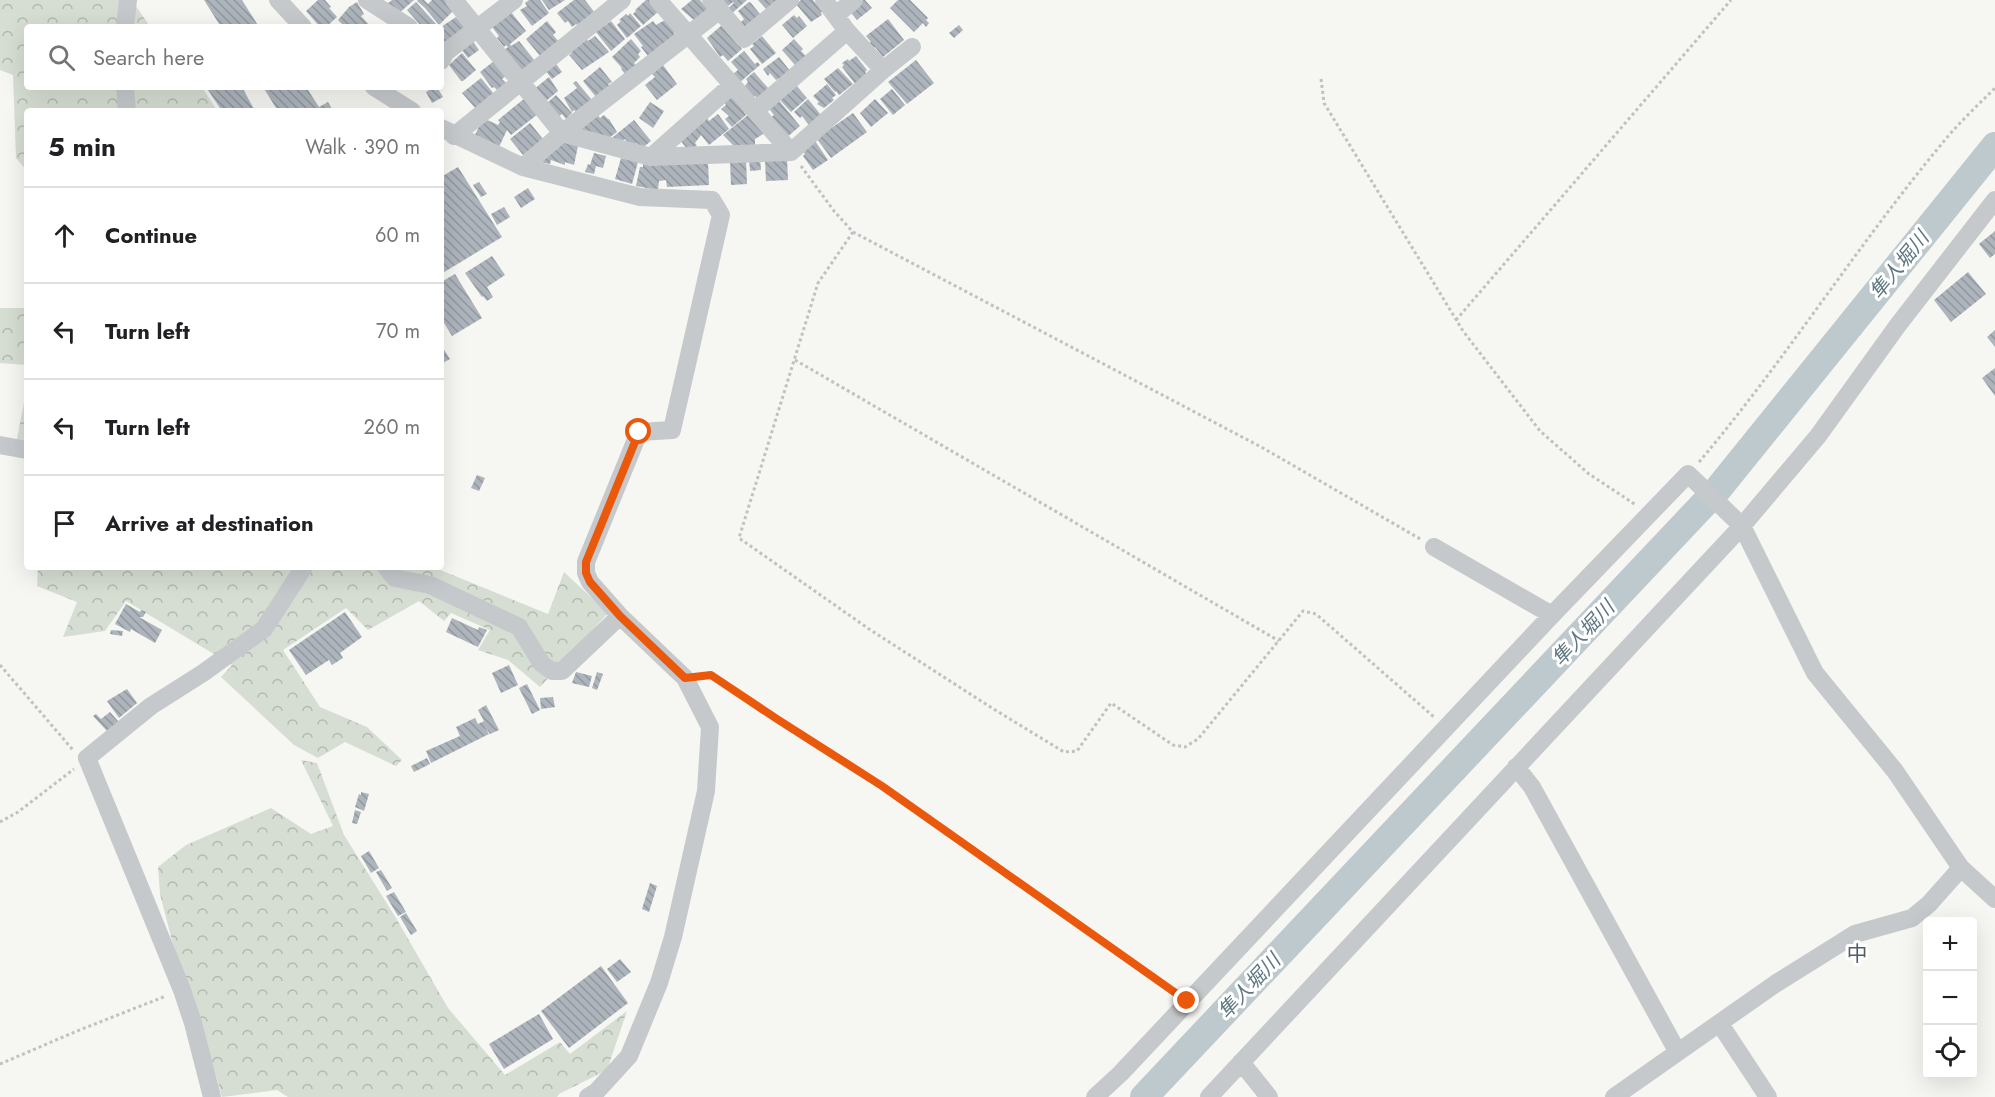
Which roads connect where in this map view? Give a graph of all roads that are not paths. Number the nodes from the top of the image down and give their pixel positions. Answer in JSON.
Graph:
{"nodes":[{"id":1,"x":128,"y":0,"type":"edge"},
{"id":2,"x":278,"y":0,"type":"edge"},
{"id":3,"x":367,"y":0,"type":"edge"},
{"id":4,"x":454,"y":0,"type":"edge"},
{"id":5,"x":514,"y":0,"type":"edge"},
{"id":6,"x":622,"y":0,"type":"edge"},
{"id":7,"x":658,"y":0,"type":"edge"},
{"id":8,"x":790,"y":0,"type":"edge"},
{"id":9,"x":824,"y":0,"type":"edge"},
{"id":10,"x":854,"y":0,"type":"edge"},
{"id":11,"x":716,"y":5,"type":"edge"},
{"id":12,"x":836,"y":15,"type":"junction"},
{"id":13,"x":124,"y":24,"type":"edge"},
{"id":14,"x":300,"y":24,"type":"edge"},
{"id":15,"x":404,"y":24,"type":"edge"},
{"id":16,"x":478,"y":29,"type":"junction"},
{"id":17,"x":848,"y":31,"type":"junction"},
{"id":18,"x":689,"y":36,"type":"junction"},
{"id":19,"x":912,"y":47,"type":"dead end"},
{"id":20,"x":444,"y":53,"type":"edge"},
{"id":21,"x":883,"y":70,"type":"junction"},
{"id":22,"x":520,"y":81,"type":"junction"},
{"id":23,"x":732,"y":84,"type":"junction"},
{"id":24,"x":125,"y":90,"type":"edge"},
{"id":25,"x":379,"y":90,"type":"edge"},
{"id":26,"x":127,"y":108,"type":"edge"},
{"id":27,"x":407,"y":108,"type":"edge"},
{"id":28,"x":755,"y":111,"type":"junction"},
{"id":29,"x":447,"y":132,"type":"edge"},
{"id":30,"x":562,"y":133,"type":"junction"},
{"id":31,"x":790,"y":152,"type":"junction"},
{"id":32,"x":651,"y":157,"type":"junction"},
{"id":33,"x":523,"y":167,"type":"junction"},
{"id":34,"x":1995,"y":200,"type":"edge"},
{"id":35,"x":0,"y":445,"type":"edge"},
{"id":36,"x":24,"y":449,"type":"edge"},
{"id":37,"x":1742,"y":526,"type":"junction"},
{"id":38,"x":1434,"y":547,"type":"road end"},
{"id":39,"x":302,"y":570,"type":"edge"},
{"id":40,"x":389,"y":570,"type":"edge"},
{"id":41,"x":1552,"y":615,"type":"junction"},
{"id":42,"x":620,"y":616,"type":"junction"},
{"id":43,"x":1516,"y":767,"type":"junction"},
{"id":44,"x":1961,"y":868,"type":"junction"},
{"id":45,"x":1995,"y":899,"type":"edge"},
{"id":46,"x":1720,"y":1024,"type":"junction"},
{"id":47,"x":1677,"y":1051,"type":"junction"},
{"id":48,"x":1241,"y":1062,"type":"junction"},
{"id":49,"x":212,"y":1097,"type":"edge"},
{"id":50,"x":588,"y":1097,"type":"edge"},
{"id":51,"x":1095,"y":1097,"type":"edge"},
{"id":52,"x":1209,"y":1097,"type":"edge"},
{"id":53,"x":1269,"y":1097,"type":"edge"},
{"id":54,"x":1614,"y":1097,"type":"edge"},
{"id":55,"x":1768,"y":1097,"type":"edge"}],
"edges":[{"from":1,"to":13,"type":"street"},
{"from":2,"to":14,"type":"street"},
{"from":3,"to":15,"type":"street"},
{"from":4,"to":16,"type":"street"},
{"from":5,"to":16,"type":"street"},
{"from":6,"to":22,"type":"street"},
{"from":7,"to":18,"type":"street"},
{"from":8,"to":11,"type":"street"},
{"from":9,"to":12,"type":"street"},
{"from":10,"to":12,"type":"street"},
{"from":11,"to":18,"type":"street"},
{"from":12,"to":17,"type":"street"},
{"from":16,"to":20,"type":"street"},
{"from":16,"to":22,"type":"street"},
{"from":17,"to":21,"type":"street"},
{"from":17,"to":28,"type":"street"},
{"from":18,"to":23,"type":"street"},
{"from":18,"to":30,"type":"street"},
{"from":19,"to":21,"type":"street"},
{"from":21,"to":31,"type":"street"},
{"from":22,"to":29,"type":"street"},
{"from":22,"to":30,"type":"street"},
{"from":23,"to":28,"type":"street"},
{"from":23,"to":32,"type":"street"},
{"from":24,"to":26,"type":"street"},
{"from":25,"to":27,"type":"street"},
{"from":28,"to":31,"type":"street"},
{"from":29,"to":33,"type":"street"},
{"from":30,"to":32,"type":"street"},
{"from":30,"to":33,"type":"street"},
{"from":31,"to":32,"type":"street"},
{"from":33,"to":42,"type":"street"},
{"from":34,"to":37,"type":"street"},
{"from":35,"to":36,"type":"street"},
{"from":37,"to":41,"type":"street"},
{"from":37,"to":43,"type":"street"},
{"from":37,"to":44,"type":"street"},
{"from":38,"to":41,"type":"street"},
{"from":39,"to":49,"type":"street"},
{"from":40,"to":42,"type":"street"},
{"from":41,"to":51,"type":"street"},
{"from":42,"to":50,"type":"street"},
{"from":43,"to":47,"type":"street"},
{"from":43,"to":48,"type":"street"},
{"from":44,"to":45,"type":"street"},
{"from":44,"to":46,"type":"street"},
{"from":46,"to":47,"type":"street"},
{"from":46,"to":55,"type":"street"},
{"from":47,"to":54,"type":"street"},
{"from":48,"to":52,"type":"street"},
{"from":48,"to":53,"type":"street"}]}
